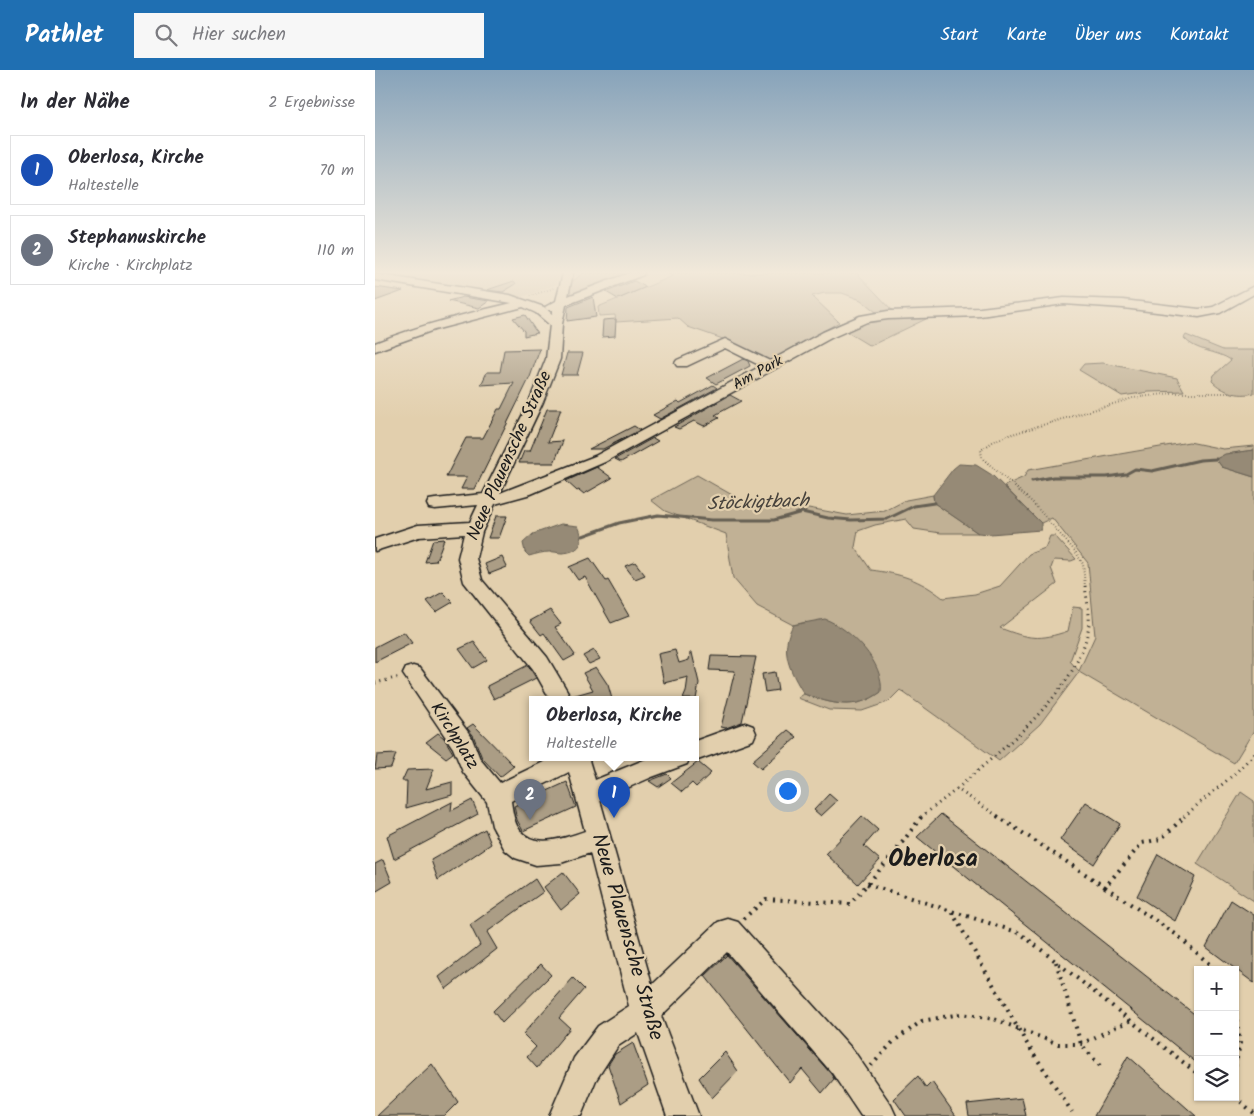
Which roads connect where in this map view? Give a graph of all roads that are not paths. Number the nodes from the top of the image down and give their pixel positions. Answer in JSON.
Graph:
{"nodes":[{"id":1,"x":446,"y":322,"type":"edge"},
{"id":2,"x":554,"y":322,"type":"edge"},
{"id":3,"x":856,"y":322,"type":"edge"},
{"id":4,"x":556,"y":324,"type":"joint"},
{"id":5,"x":375,"y":348,"type":"edge"},
{"id":6,"x":682,"y":363,"type":"dead end"},
{"id":7,"x":771,"y":366,"type":"junction"},
{"id":8,"x":488,"y":500,"type":"junction"},
{"id":9,"x":435,"y":504,"type":"dead end"},
{"id":10,"x":475,"y":527,"type":"junction"},
{"id":11,"x":375,"y":545,"type":"edge"},
{"id":12,"x":413,"y":674,"type":"road end"},
{"id":13,"x":559,"y":696,"type":"edge"},
{"id":14,"x":745,"y":733,"type":"dead end"},
{"id":15,"x":699,"y":750,"type":"edge"},
{"id":16,"x":569,"y":761,"type":"edge"},
{"id":17,"x":578,"y":761,"type":"edge"},
{"id":18,"x":668,"y":761,"type":"edge"},
{"id":19,"x":499,"y":796,"type":"junction"},
{"id":20,"x":587,"y":796,"type":"junction"},
{"id":21,"x":599,"y":838,"type":"junction"},
{"id":22,"x":645,"y":1012,"type":"junction"},
{"id":23,"x":565,"y":1116,"type":"edge"},
{"id":24,"x":683,"y":1116,"type":"edge"},
{"id":25,"x":880,"y":1116,"type":"edge"}],
"edges":[{"from":1,"to":5,"type":"street"},
{"from":2,"to":4,"type":"street"},
{"from":3,"to":7,"type":"street","name":"Am Park"},
{"from":4,"to":8,"type":"street","name":"Neue Plauensche Straße"},
{"from":6,"to":7,"type":"street"},
{"from":7,"to":8,"type":"street","name":"Am Park"},
{"from":8,"to":9,"type":"street","name":"Am Park"},
{"from":8,"to":10,"type":"street","name":"Neue Plauensche Straße"},
{"from":10,"to":11,"type":"street"},
{"from":10,"to":13,"type":"street","name":"Neue Plauensche Straße"},
{"from":12,"to":19,"type":"street","name":"Kirchplatz"},
{"from":14,"to":15,"type":"street"},
{"from":16,"to":19,"type":"street"},
{"from":17,"to":20,"type":"street","name":"Neue Plauensche Straße"},
{"from":18,"to":20,"type":"street"},
{"from":19,"to":21,"type":"street"},
{"from":20,"to":21,"type":"street","name":"Neue Plauensche Straße"},
{"from":21,"to":22,"type":"street","name":"Neue Plauensche Straße"},
{"from":22,"to":23,"type":"street"},
{"from":22,"to":24,"type":"street","name":"Neue Plauensche Straße"},
{"from":22,"to":25,"type":"street"}]}
